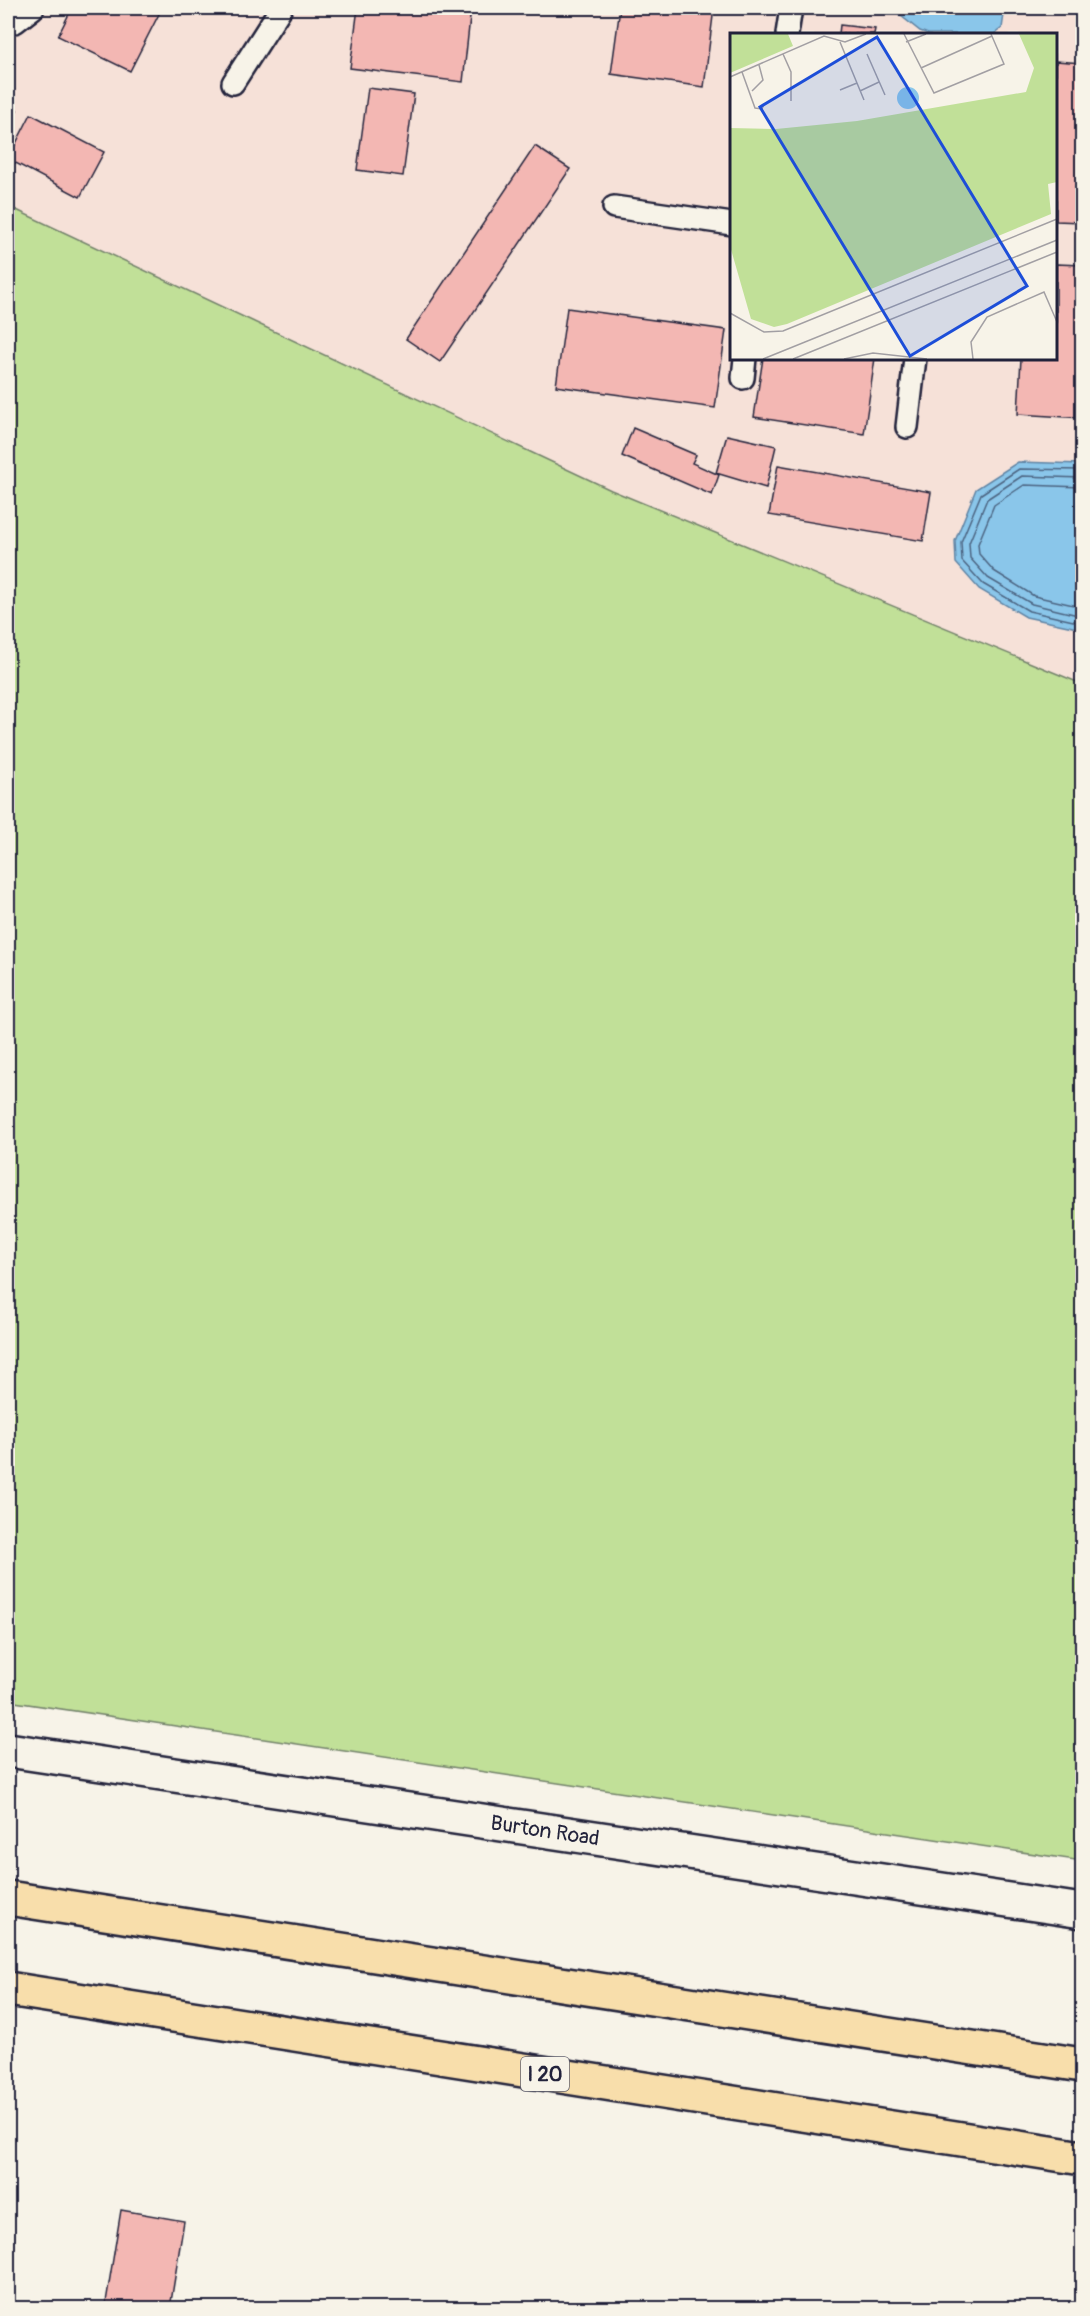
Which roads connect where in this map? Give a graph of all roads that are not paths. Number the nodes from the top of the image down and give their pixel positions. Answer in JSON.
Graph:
{"nodes":[{"id":1,"x":33,"y":8,"type":"edge"},
{"id":2,"x":281,"y":8,"type":"edge"},
{"id":3,"x":792,"y":8,"type":"edge"},
{"id":4,"x":8,"y":22,"type":"edge"},
{"id":5,"x":787,"y":33,"type":"edge"},
{"id":6,"x":233,"y":83,"type":"dead end"},
{"id":7,"x":614,"y":207,"type":"dead end"},
{"id":8,"x":730,"y":224,"type":"edge"},
{"id":9,"x":915,"y":360,"type":"edge"},
{"id":10,"x":907,"y":427,"type":"dead end"},
{"id":11,"x":8,"y":1750,"type":"edge"},
{"id":12,"x":8,"y":1898,"type":"edge"},
{"id":13,"x":1083,"y":1911,"type":"edge"},
{"id":14,"x":8,"y":1989,"type":"edge"},
{"id":15,"x":1083,"y":2065,"type":"edge"},
{"id":16,"x":1083,"y":2158,"type":"edge"}],
"edges":[{"from":1,"to":4,"type":"lane"},
{"from":2,"to":6,"type":"lane"},
{"from":3,"to":5,"type":"lane"},
{"from":7,"to":8,"type":"lane"},
{"from":9,"to":10,"type":"lane"},
{"from":11,"to":13,"type":"street","name":"Burton Road"},
{"from":12,"to":15,"type":"highway"},
{"from":14,"to":16,"type":"highway","number":"I 20"}]}
